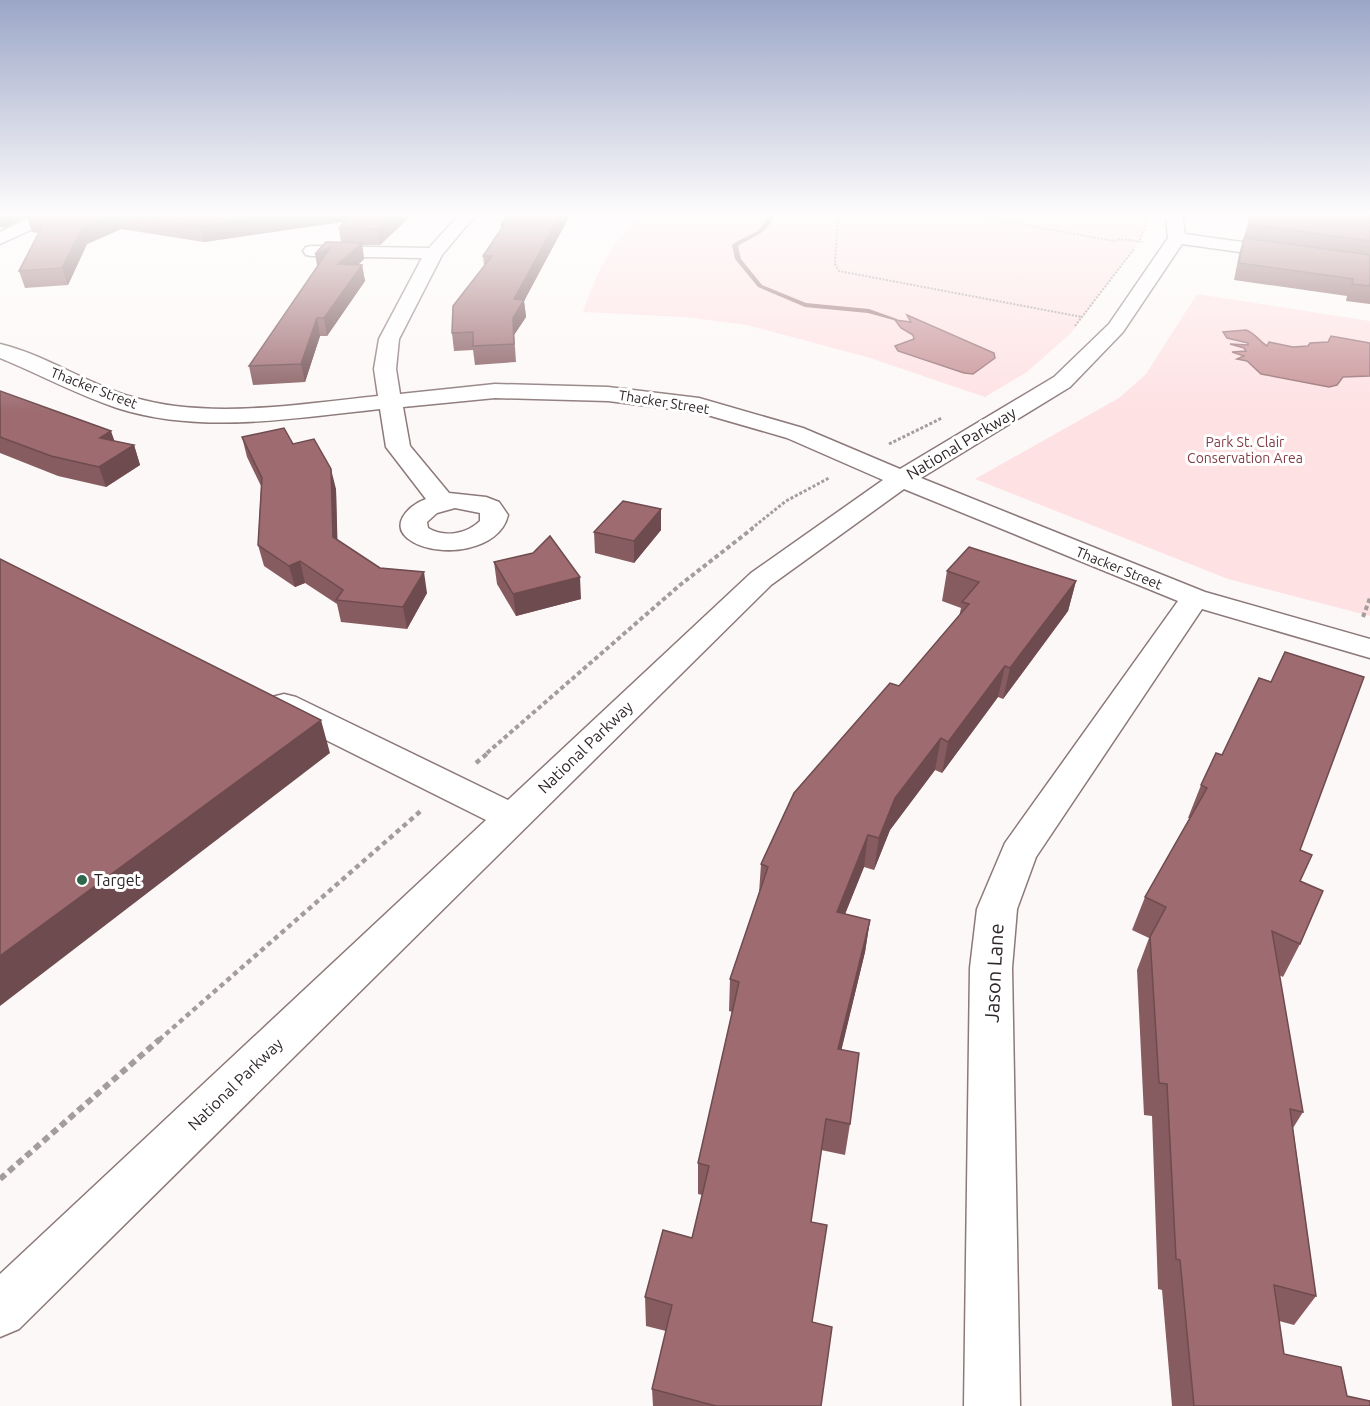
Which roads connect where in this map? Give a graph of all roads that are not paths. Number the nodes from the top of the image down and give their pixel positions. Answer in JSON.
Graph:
{"nodes":[{"id":1,"x":420,"y":281,"type":"edge"},
{"id":2,"x":1139,"y":281,"type":"edge"},
{"id":3,"x":0,"y":350,"type":"edge"},
{"id":4,"x":389,"y":401,"type":"junction"},
{"id":5,"x":901,"y":479,"type":"junction"},
{"id":6,"x":442,"y":502,"type":"dead end"},
{"id":7,"x":1195,"y":598,"type":"junction"},
{"id":8,"x":1370,"y":649,"type":"edge"},
{"id":9,"x":256,"y":692,"type":"edge"},
{"id":10,"x":511,"y":818,"type":"junction"},
{"id":11,"x":0,"y":1310,"type":"edge"},
{"id":12,"x":992,"y":1406,"type":"edge"}],
"edges":[{"from":1,"to":4,"type":"street"},
{"from":2,"to":5,"type":"street","name":"National Parkway"},
{"from":3,"to":4,"type":"street","name":"Thacker Street"},
{"from":4,"to":5,"type":"street","name":"Thacker Street"},
{"from":4,"to":6,"type":"street"},
{"from":5,"to":7,"type":"street","name":"Thacker Street"},
{"from":5,"to":10,"type":"street","name":"National Parkway"},
{"from":7,"to":8,"type":"street","name":"Thacker Street"},
{"from":7,"to":12,"type":"street","name":"Jason Lane"},
{"from":9,"to":10,"type":"street"},
{"from":10,"to":11,"type":"street","name":"National Parkway"}]}
